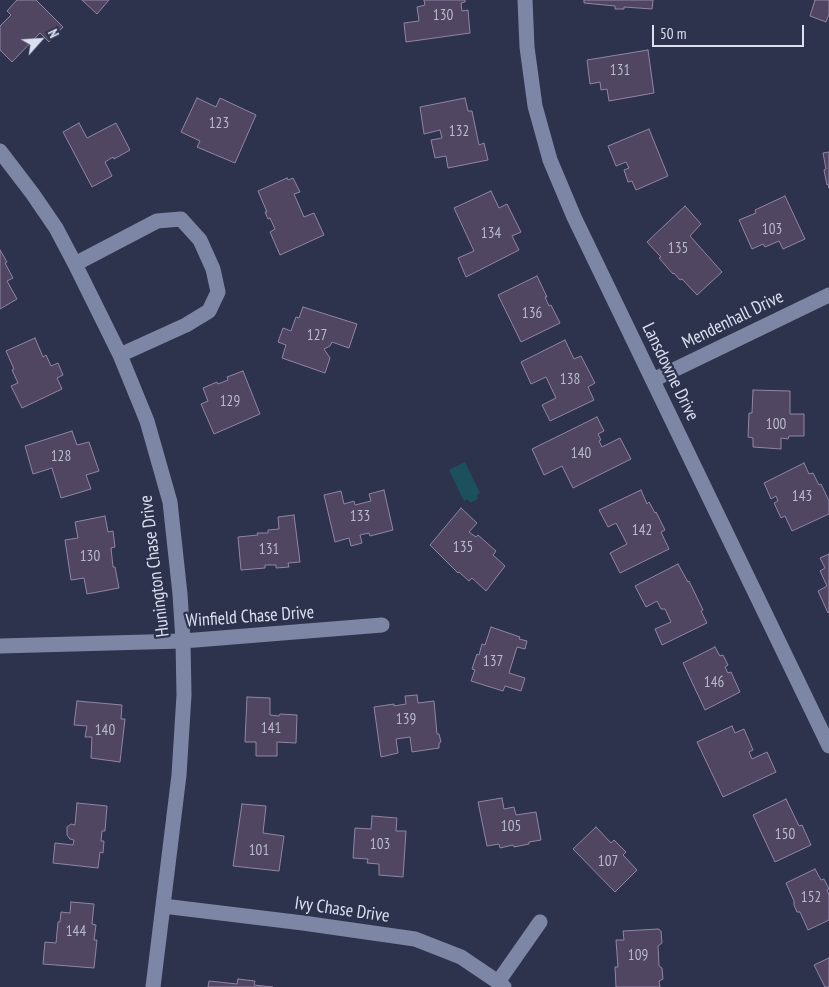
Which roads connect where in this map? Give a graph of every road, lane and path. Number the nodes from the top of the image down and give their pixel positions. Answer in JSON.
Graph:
{"nodes":[{"id":1,"x":525,"y":0,"type":"edge"},
{"id":2,"x":0,"y":151,"type":"edge"},
{"id":3,"x":76,"y":264,"type":"junction"},
{"id":4,"x":829,"y":294,"type":"edge"},
{"id":5,"x":120,"y":355,"type":"junction"},
{"id":6,"x":653,"y":380,"type":"junction"},
{"id":7,"x":382,"y":625,"type":"dead end"},
{"id":8,"x":183,"y":641,"type":"junction"},
{"id":9,"x":0,"y":646,"type":"edge"},
{"id":10,"x":829,"y":746,"type":"edge"},
{"id":11,"x":163,"y":906,"type":"junction"},
{"id":12,"x":540,"y":922,"type":"dead end"},
{"id":13,"x":501,"y":984,"type":"edge"},
{"id":14,"x":154,"y":987,"type":"edge"}],
"edges":[{"from":1,"to":6,"type":"street","name":"Lansdowne Drive"},
{"from":2,"to":3,"type":"street","name":"Hunington Chase Drive"},
{"from":3,"to":5,"type":"street","name":"Hunington Chase Drive"},
{"from":3,"to":5,"type":"street"},
{"from":4,"to":6,"type":"street","name":"Mendenhall Drive"},
{"from":5,"to":8,"type":"street","name":"Hunington Chase Drive"},
{"from":6,"to":10,"type":"street","name":"Lansdowne Drive"},
{"from":7,"to":8,"type":"street","name":"Winfield Chase Drive"},
{"from":8,"to":9,"type":"street","name":"Winfield Chase Drive"},
{"from":8,"to":11,"type":"street","name":"Hunington Chase Drive"},
{"from":11,"to":13,"type":"street","name":"Ivy Chase Drive"},
{"from":11,"to":14,"type":"street","name":"Hunington Chase Drive"},
{"from":12,"to":13,"type":"street"}]}
